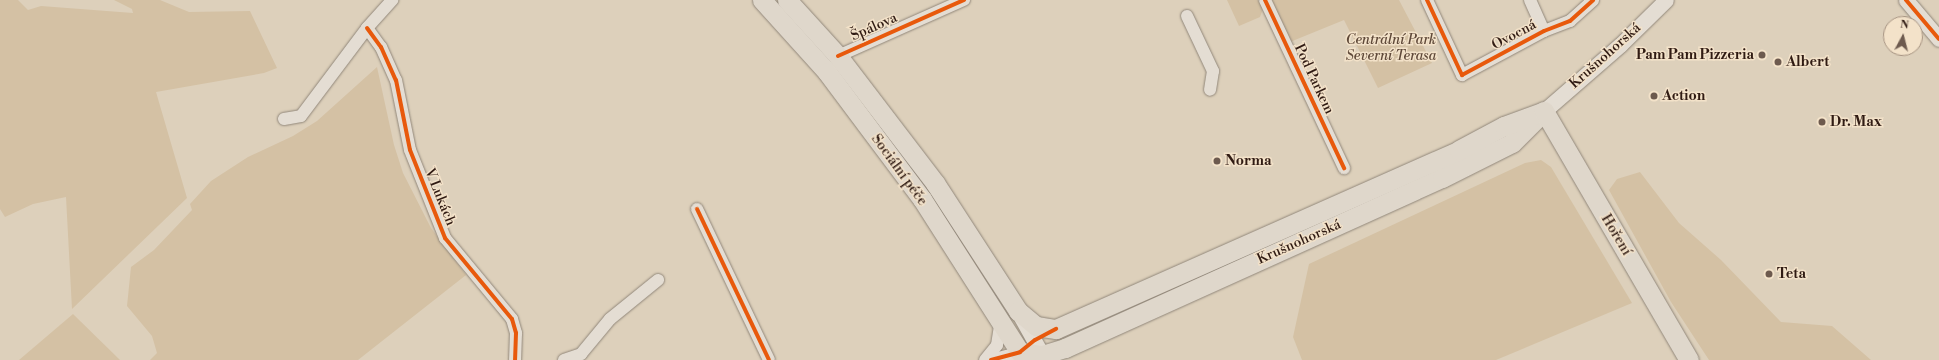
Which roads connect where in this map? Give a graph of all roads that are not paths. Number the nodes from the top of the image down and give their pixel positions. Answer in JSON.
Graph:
{"nodes":[{"id":1,"x":392,"y":0,"type":"edge"},
{"id":2,"x":762,"y":0,"type":"edge"},
{"id":3,"x":787,"y":0,"type":"edge"},
{"id":4,"x":964,"y":0,"type":"edge"},
{"id":5,"x":1265,"y":0,"type":"edge"},
{"id":6,"x":1427,"y":0,"type":"edge"},
{"id":7,"x":1530,"y":0,"type":"edge"},
{"id":8,"x":1593,"y":0,"type":"edge"},
{"id":9,"x":1666,"y":0,"type":"edge"},
{"id":10,"x":1906,"y":0,"type":"edge"},
{"id":11,"x":1187,"y":16,"type":"dead end"},
{"id":12,"x":367,"y":28,"type":"junction"},
{"id":13,"x":1544,"y":31,"type":"junction"},
{"id":14,"x":1939,"y":39,"type":"edge"},
{"id":15,"x":838,"y":56,"type":"junction"},
{"id":16,"x":1210,"y":90,"type":"dead end"},
{"id":17,"x":1544,"y":111,"type":"junction"},
{"id":18,"x":284,"y":119,"type":"dead end"},
{"id":19,"x":1344,"y":168,"type":"dead end"},
{"id":20,"x":697,"y":209,"type":"dead end"},
{"id":21,"x":658,"y":280,"type":"dead end"},
{"id":22,"x":1018,"y":311,"type":"junction"},
{"id":23,"x":1001,"y":320,"type":"junction"},
{"id":24,"x":1056,"y":329,"type":"junction"},
{"id":25,"x":1034,"y":352,"type":"edge"},
{"id":26,"x":1064,"y":354,"type":"edge"},
{"id":27,"x":515,"y":360,"type":"edge"},
{"id":28,"x":564,"y":360,"type":"edge"},
{"id":29,"x":769,"y":360,"type":"edge"},
{"id":30,"x":985,"y":360,"type":"edge"},
{"id":31,"x":991,"y":360,"type":"edge"},
{"id":32,"x":1689,"y":360,"type":"edge"}],
"edges":[{"from":1,"to":12,"type":"street"},
{"from":2,"to":23,"type":"main road","name":"Sociální péče"},
{"from":3,"to":15,"type":"main road","name":"Sociální péče"},
{"from":4,"to":15,"type":"street","name":"Špálova"},
{"from":5,"to":19,"type":"street","name":"Pod Parkem"},
{"from":6,"to":13,"type":"street","name":"Ovocná"},
{"from":7,"to":13,"type":"street"},
{"from":8,"to":13,"type":"street","name":"Ovocná"},
{"from":9,"to":17,"type":"street","name":"Krušnohorská"},
{"from":10,"to":14,"type":"street"},
{"from":11,"to":16,"type":"street"},
{"from":12,"to":18,"type":"street"},
{"from":12,"to":27,"type":"street","name":"V Lukách"},
{"from":15,"to":22,"type":"main road","name":"Sociální péče"},
{"from":17,"to":24,"type":"main road","name":"Krušnohorská"},
{"from":17,"to":26,"type":"main road","name":"Krušnohorská"},
{"from":17,"to":32,"type":"main road","name":"Hoření"},
{"from":20,"to":29,"type":"street"},
{"from":21,"to":28,"type":"street"},
{"from":22,"to":24,"type":"main road"},
{"from":22,"to":25,"type":"street","name":"Sociální péče"},
{"from":23,"to":25,"type":"main road","name":"Sociální péče"},
{"from":23,"to":30,"type":"street"},
{"from":24,"to":25,"type":"street","name":"Krušnohorská"},
{"from":25,"to":26,"type":"main road","name":"Krušnohorská"},
{"from":25,"to":31,"type":"street"}]}
